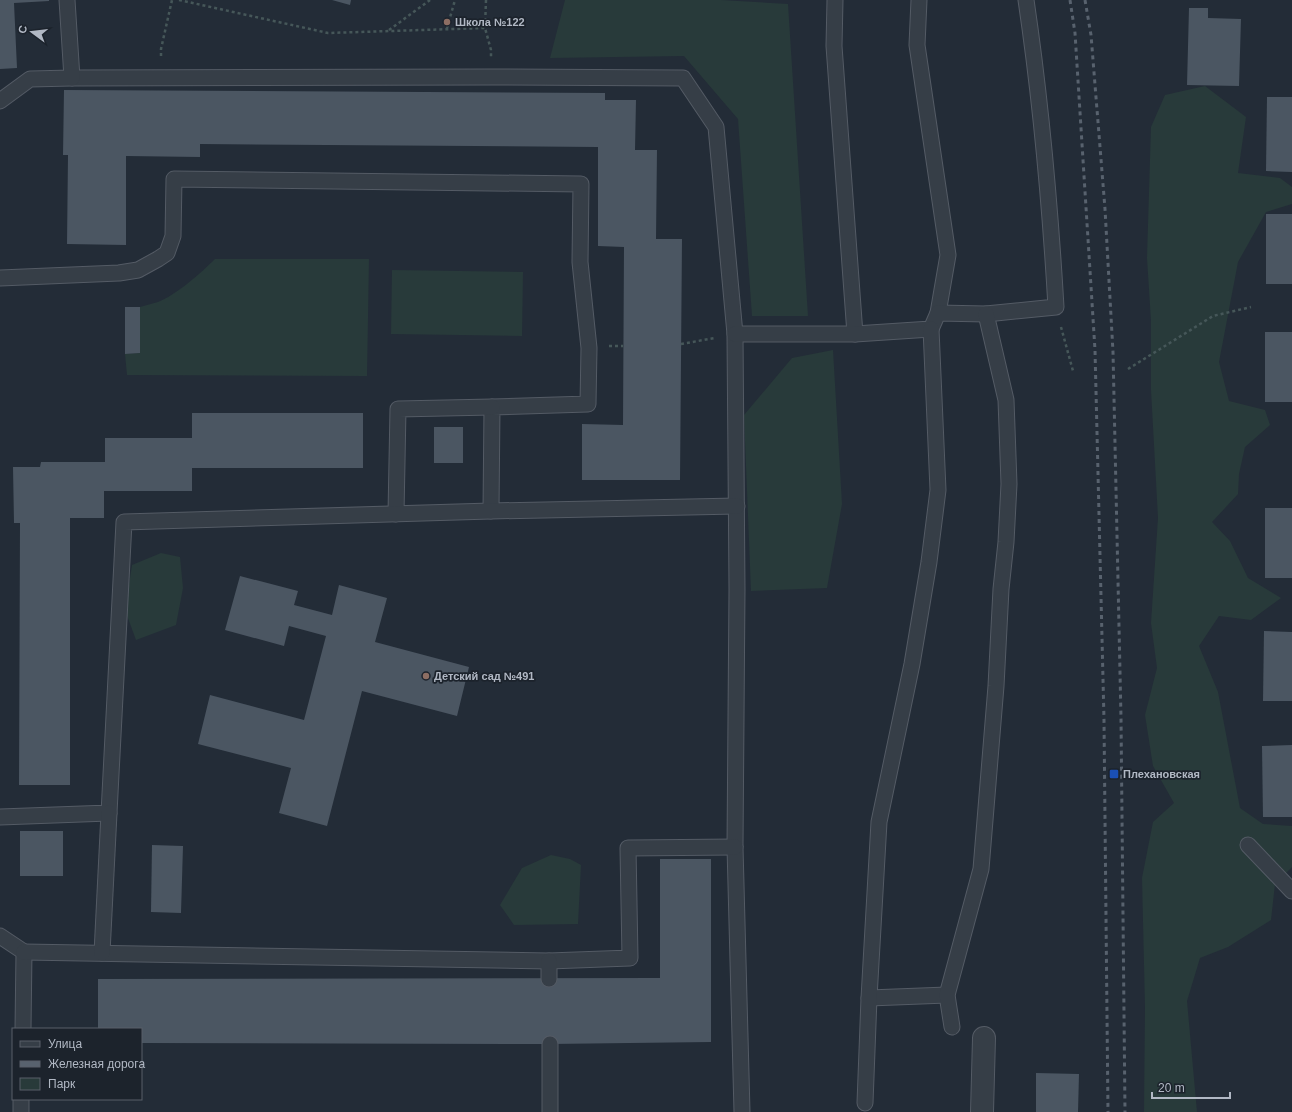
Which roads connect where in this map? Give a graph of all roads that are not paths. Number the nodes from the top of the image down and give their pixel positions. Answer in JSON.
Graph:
{"nodes":[{"id":1,"x":67,"y":0,"type":"edge"},
{"id":2,"x":835,"y":0,"type":"edge"},
{"id":3,"x":919,"y":0,"type":"edge"},
{"id":4,"x":1026,"y":0,"type":"edge"},
{"id":5,"x":72,"y":78,"type":"junction"},
{"id":6,"x":0,"y":101,"type":"edge"},
{"id":7,"x":0,"y":278,"type":"edge"},
{"id":8,"x":938,"y":313,"type":"junction"},
{"id":9,"x":986,"y":314,"type":"junction"},
{"id":10,"x":931,"y":329,"type":"junction"},
{"id":11,"x":735,"y":334,"type":"junction"},
{"id":12,"x":855,"y":334,"type":"junction"},
{"id":13,"x":492,"y":407,"type":"junction"},
{"id":14,"x":737,"y":506,"type":"junction"},
{"id":15,"x":491,"y":511,"type":"junction"},
{"id":16,"x":396,"y":514,"type":"junction"},
{"id":17,"x":108,"y":813,"type":"junction"},
{"id":18,"x":0,"y":817,"type":"edge"},
{"id":19,"x":1248,"y":845,"type":"dead end"},
{"id":20,"x":735,"y":847,"type":"junction"},
{"id":21,"x":1292,"y":891,"type":"edge"},
{"id":22,"x":0,"y":936,"type":"edge"},
{"id":23,"x":24,"y":952,"type":"junction"},
{"id":24,"x":102,"y":953,"type":"junction"},
{"id":25,"x":549,"y":961,"type":"junction"},
{"id":26,"x":549,"y":979,"type":"dead end"},
{"id":27,"x":947,"y":995,"type":"junction"},
{"id":28,"x":869,"y":998,"type":"junction"},
{"id":29,"x":952,"y":1027,"type":"dead end"},
{"id":30,"x":22,"y":1028,"type":"edge"},
{"id":31,"x":984,"y":1038,"type":"dead end"},
{"id":32,"x":550,"y":1044,"type":"dead end"},
{"id":33,"x":21,"y":1100,"type":"edge"},
{"id":34,"x":864,"y":1103,"type":"dead end"},
{"id":35,"x":20,"y":1112,"type":"edge"},
{"id":36,"x":550,"y":1112,"type":"edge"},
{"id":37,"x":742,"y":1112,"type":"edge"},
{"id":38,"x":982,"y":1112,"type":"edge"}],
"edges":[{"from":1,"to":5,"type":"lane"},
{"from":2,"to":12,"type":"lane"},
{"from":3,"to":8,"type":"lane"},
{"from":4,"to":9,"type":"lane"},
{"from":5,"to":6,"type":"lane"},
{"from":5,"to":11,"type":"lane"},
{"from":7,"to":13,"type":"lane"},
{"from":8,"to":9,"type":"lane"},
{"from":8,"to":10,"type":"lane"},
{"from":9,"to":27,"type":"lane"},
{"from":10,"to":12,"type":"lane"},
{"from":10,"to":28,"type":"lane"},
{"from":11,"to":12,"type":"lane"},
{"from":11,"to":14,"type":"lane"},
{"from":13,"to":15,"type":"lane"},
{"from":13,"to":16,"type":"lane"},
{"from":14,"to":15,"type":"lane"},
{"from":14,"to":20,"type":"lane"},
{"from":15,"to":16,"type":"lane"},
{"from":16,"to":17,"type":"lane"},
{"from":17,"to":18,"type":"lane"},
{"from":17,"to":24,"type":"lane"},
{"from":19,"to":21,"type":"lane"},
{"from":20,"to":25,"type":"lane"},
{"from":20,"to":37,"type":"lane"},
{"from":22,"to":23,"type":"lane"},
{"from":23,"to":24,"type":"lane"},
{"from":23,"to":30,"type":"lane"},
{"from":24,"to":25,"type":"lane"},
{"from":25,"to":26,"type":"lane"},
{"from":27,"to":28,"type":"lane"},
{"from":27,"to":29,"type":"lane"},
{"from":28,"to":34,"type":"lane"},
{"from":31,"to":38,"type":"street"},
{"from":32,"to":36,"type":"lane"},
{"from":33,"to":35,"type":"lane"}]}
